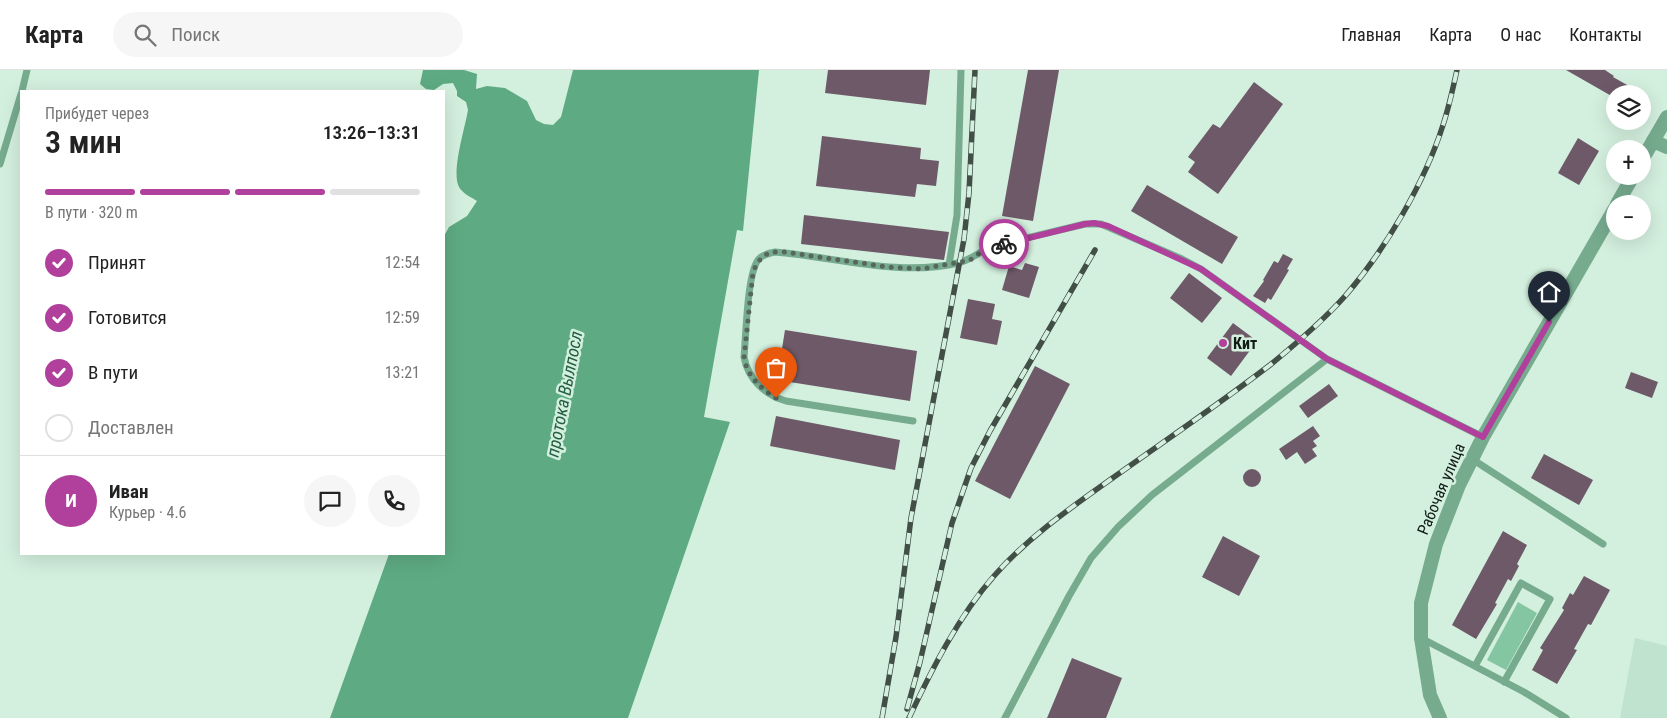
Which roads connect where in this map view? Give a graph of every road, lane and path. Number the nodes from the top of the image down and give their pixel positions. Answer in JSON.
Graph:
{"nodes":[{"id":1,"x":27,"y":70,"type":"edge"},
{"id":2,"x":961,"y":70,"type":"edge"},
{"id":3,"x":23,"y":90,"type":"edge"},
{"id":4,"x":20,"y":99,"type":"edge"},
{"id":5,"x":1667,"y":117,"type":"edge"},
{"id":6,"x":1653,"y":141,"type":"junction"},
{"id":7,"x":1651,"y":144,"type":"edge"},
{"id":8,"x":1667,"y":148,"type":"edge"},
{"id":9,"x":0,"y":164,"type":"edge"},
{"id":10,"x":1606,"y":224,"type":"edge"},
{"id":11,"x":949,"y":265,"type":"junction"},
{"id":12,"x":1327,"y":359,"type":"junction"},
{"id":13,"x":913,"y":421,"type":"dead end"},
{"id":14,"x":1483,"y":437,"type":"junction"},
{"id":15,"x":1472,"y":459,"type":"junction"},
{"id":16,"x":1603,"y":544,"type":"dead end"},
{"id":17,"x":1421,"y":638,"type":"junction"},
{"id":18,"x":1475,"y":666,"type":"junction"},
{"id":19,"x":1504,"y":682,"type":"junction"},
{"id":20,"x":1005,"y":718,"type":"edge"},
{"id":21,"x":1440,"y":718,"type":"edge"},
{"id":22,"x":1566,"y":718,"type":"edge"}],
"edges":[{"from":1,"to":3,"type":"lane"},
{"from":2,"to":11,"type":"lane"},
{"from":4,"to":9,"type":"lane"},
{"from":5,"to":6,"type":"street"},
{"from":6,"to":7,"type":"street"},
{"from":6,"to":8,"type":"street"},
{"from":10,"to":14,"type":"street","name":"Рабочая улица"},
{"from":11,"to":12,"type":"lane"},
{"from":11,"to":13,"type":"lane"},
{"from":12,"to":14,"type":"lane"},
{"from":12,"to":20,"type":"lane"},
{"from":14,"to":15,"type":"street","name":"Рабочая улица"},
{"from":15,"to":16,"type":"lane"},
{"from":15,"to":17,"type":"street","name":"Рабочая улица"},
{"from":17,"to":18,"type":"lane"},
{"from":17,"to":21,"type":"street","name":"Рабочая улица"},
{"from":18,"to":19,"type":"lane"},
{"from":18,"to":19,"type":"lane"},
{"from":19,"to":22,"type":"lane"}]}
